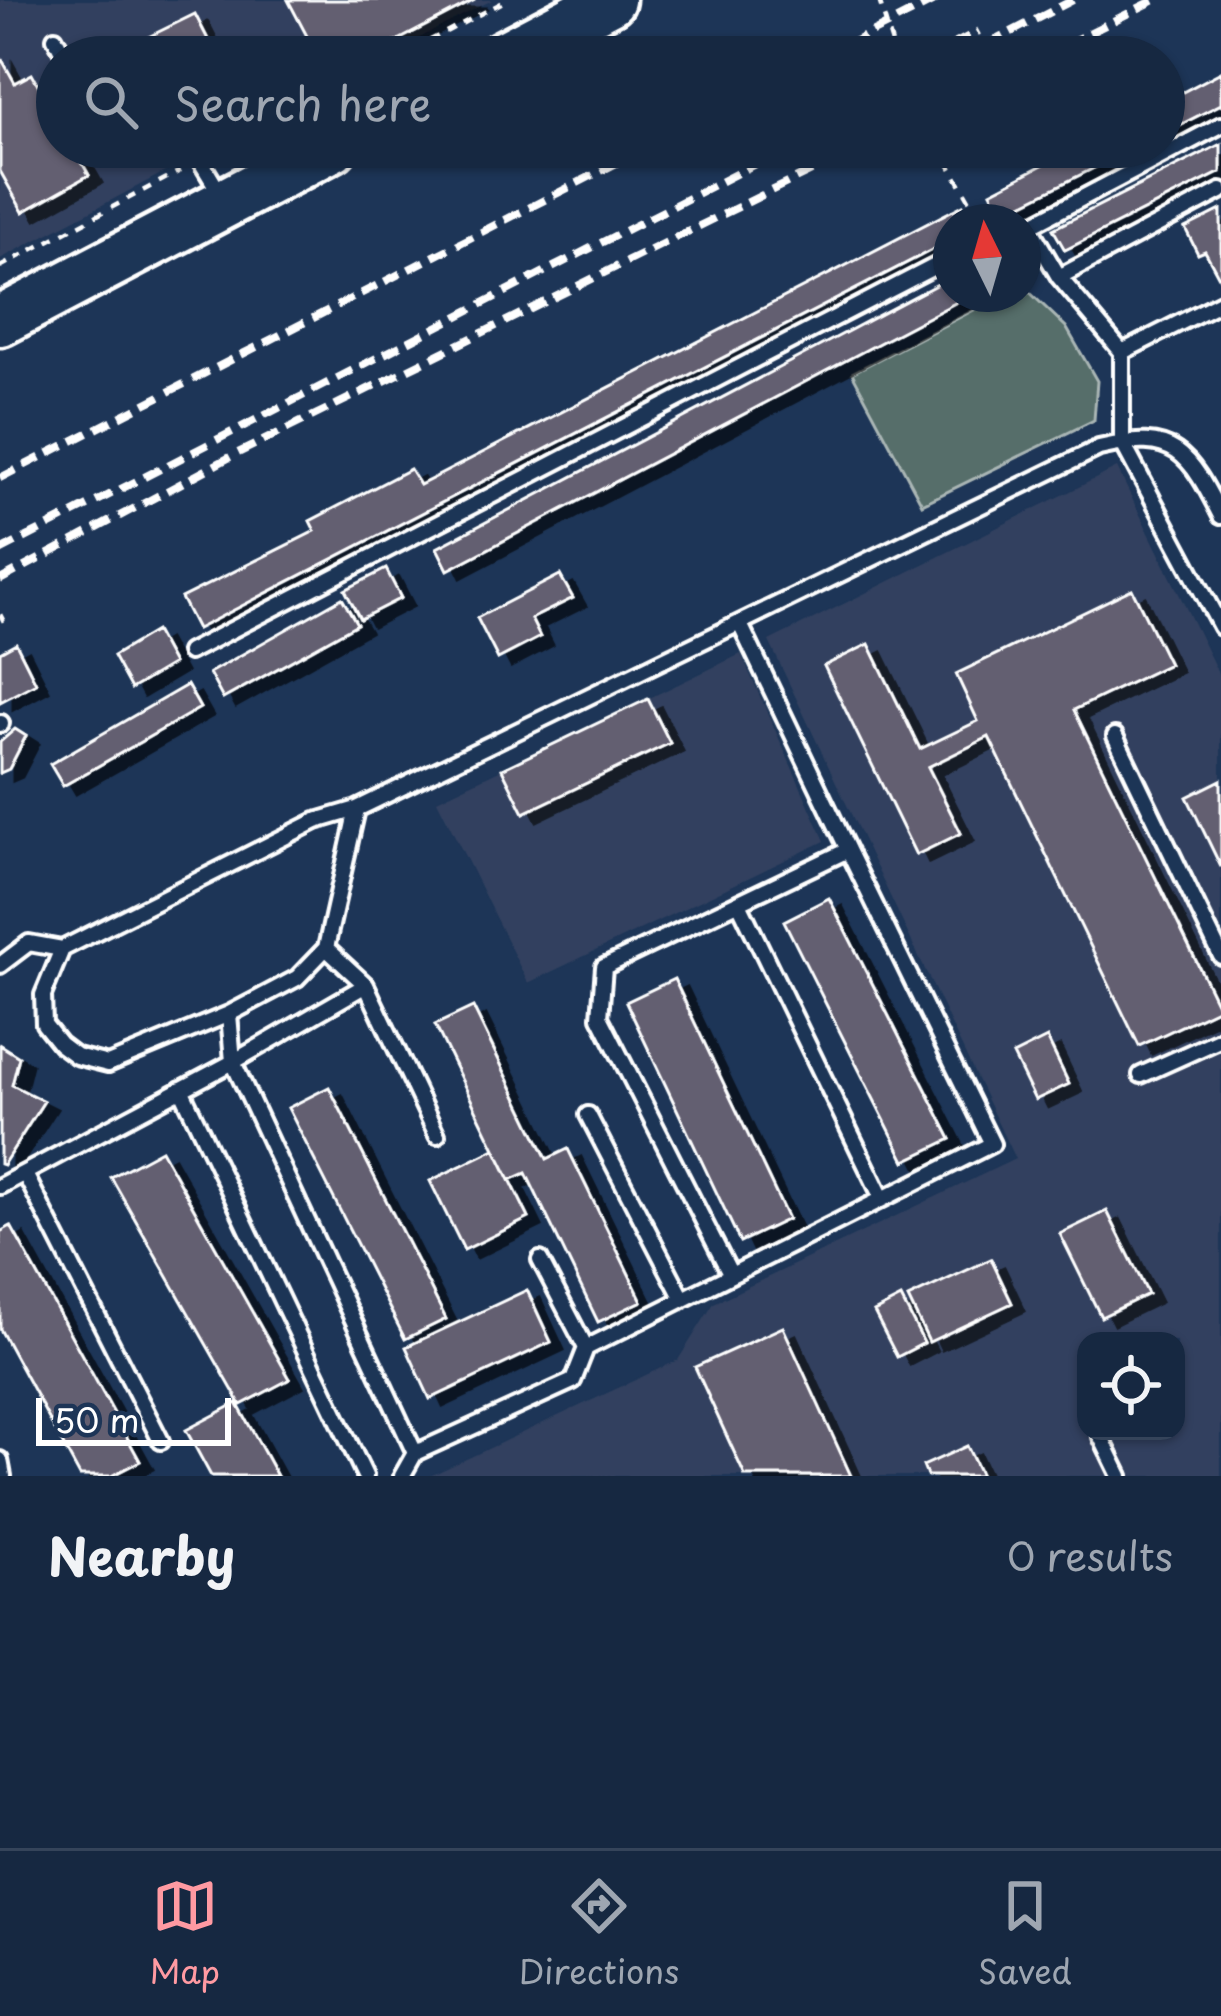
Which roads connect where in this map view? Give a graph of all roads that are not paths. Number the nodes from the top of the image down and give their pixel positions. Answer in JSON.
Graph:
{"nodes":[{"id":1,"x":610,"y":0,"type":"edge"},
{"id":2,"x":542,"y":36,"type":"edge"},
{"id":3,"x":1221,"y":124,"type":"edge"},
{"id":4,"x":1185,"y":143,"type":"edge"},
{"id":5,"x":205,"y":168,"type":"edge"},
{"id":6,"x":292,"y":168,"type":"edge"},
{"id":7,"x":1137,"y":168,"type":"edge"},
{"id":8,"x":1221,"y":191,"type":"edge"},
{"id":9,"x":226,"y":203,"type":"junction"},
{"id":10,"x":1041,"y":218,"type":"edge"},
{"id":11,"x":1041,"y":249,"type":"edge"},
{"id":12,"x":933,"y":267,"type":"edge"},
{"id":13,"x":1059,"y":277,"type":"junction"},
{"id":14,"x":1221,"y":302,"type":"edge"},
{"id":15,"x":0,"y":321,"type":"edge"},
{"id":16,"x":1121,"y":352,"type":"junction"},
{"id":17,"x":1122,"y":442,"type":"junction"},
{"id":18,"x":1221,"y":516,"type":"edge"},
{"id":19,"x":740,"y":624,"type":"junction"},
{"id":20,"x":1221,"y":627,"type":"edge"},
{"id":21,"x":189,"y":652,"type":"dead end"},
{"id":22,"x":1115,"y":736,"type":"dead end"},
{"id":23,"x":357,"y":809,"type":"junction"},
{"id":24,"x":848,"y":850,"type":"junction"},
{"id":25,"x":740,"y":903,"type":"junction"},
{"id":26,"x":326,"y":948,"type":"junction"},
{"id":27,"x":62,"y":949,"type":"junction"},
{"id":28,"x":1221,"y":956,"type":"edge"},
{"id":29,"x":0,"y":965,"type":"edge"},
{"id":30,"x":366,"y":985,"type":"junction"},
{"id":31,"x":229,"y":1014,"type":"junction"},
{"id":32,"x":1221,"y":1039,"type":"edge"},
{"id":33,"x":233,"y":1062,"type":"junction"},
{"id":34,"x":1142,"y":1075,"type":"dead end"},
{"id":35,"x":181,"y":1089,"type":"junction"},
{"id":36,"x":588,"y":1115,"type":"dead end"},
{"id":37,"x":437,"y":1135,"type":"dead end"},
{"id":38,"x":25,"y":1174,"type":"junction"},
{"id":39,"x":0,"y":1186,"type":"edge"},
{"id":40,"x":882,"y":1198,"type":"junction"},
{"id":41,"x":540,"y":1260,"type":"dead end"},
{"id":42,"x":730,"y":1273,"type":"junction"},
{"id":43,"x":682,"y":1298,"type":"junction"},
{"id":44,"x":586,"y":1348,"type":"junction"},
{"id":45,"x":1102,"y":1440,"type":"edge"},
{"id":46,"x":161,"y":1441,"type":"dead end"},
{"id":47,"x":415,"y":1454,"type":"junction"},
{"id":48,"x":0,"y":1460,"type":"edge"},
{"id":49,"x":3,"y":1476,"type":"edge"},
{"id":50,"x":365,"y":1476,"type":"edge"},
{"id":51,"x":402,"y":1476,"type":"edge"},
{"id":52,"x":1120,"y":1476,"type":"edge"}],
"edges":[{"from":1,"to":2,"type":"highway"},
{"from":3,"to":4,"type":"lane"},
{"from":5,"to":9,"type":"lane"},
{"from":6,"to":9,"type":"highway"},
{"from":7,"to":10,"type":"lane"},
{"from":8,"to":13,"type":"lane"},
{"from":9,"to":15,"type":"highway"},
{"from":11,"to":13,"type":"lane"},
{"from":12,"to":21,"type":"lane"},
{"from":13,"to":16,"type":"lane"},
{"from":14,"to":16,"type":"lane"},
{"from":16,"to":17,"type":"lane"},
{"from":17,"to":18,"type":"lane"},
{"from":17,"to":19,"type":"lane"},
{"from":17,"to":20,"type":"lane"},
{"from":19,"to":23,"type":"lane"},
{"from":19,"to":24,"type":"lane"},
{"from":22,"to":28,"type":"lane"},
{"from":23,"to":26,"type":"lane"},
{"from":23,"to":27,"type":"lane"},
{"from":24,"to":25,"type":"lane"},
{"from":24,"to":40,"type":"lane"},
{"from":25,"to":40,"type":"lane"},
{"from":25,"to":42,"type":"lane"},
{"from":26,"to":30,"type":"lane"},
{"from":26,"to":31,"type":"lane"},
{"from":27,"to":29,"type":"lane"},
{"from":27,"to":31,"type":"lane"},
{"from":30,"to":33,"type":"lane"},
{"from":30,"to":37,"type":"lane"},
{"from":31,"to":33,"type":"lane"},
{"from":32,"to":34,"type":"lane"},
{"from":33,"to":35,"type":"lane"},
{"from":33,"to":47,"type":"lane"},
{"from":35,"to":38,"type":"lane"},
{"from":35,"to":50,"type":"lane"},
{"from":36,"to":43,"type":"lane"},
{"from":38,"to":39,"type":"lane"},
{"from":38,"to":46,"type":"lane"},
{"from":40,"to":42,"type":"lane"},
{"from":41,"to":44,"type":"lane"},
{"from":42,"to":43,"type":"lane"},
{"from":43,"to":44,"type":"lane"},
{"from":44,"to":47,"type":"lane"},
{"from":45,"to":52,"type":"lane"},
{"from":47,"to":51,"type":"lane"},
{"from":48,"to":49,"type":"lane"}]}
